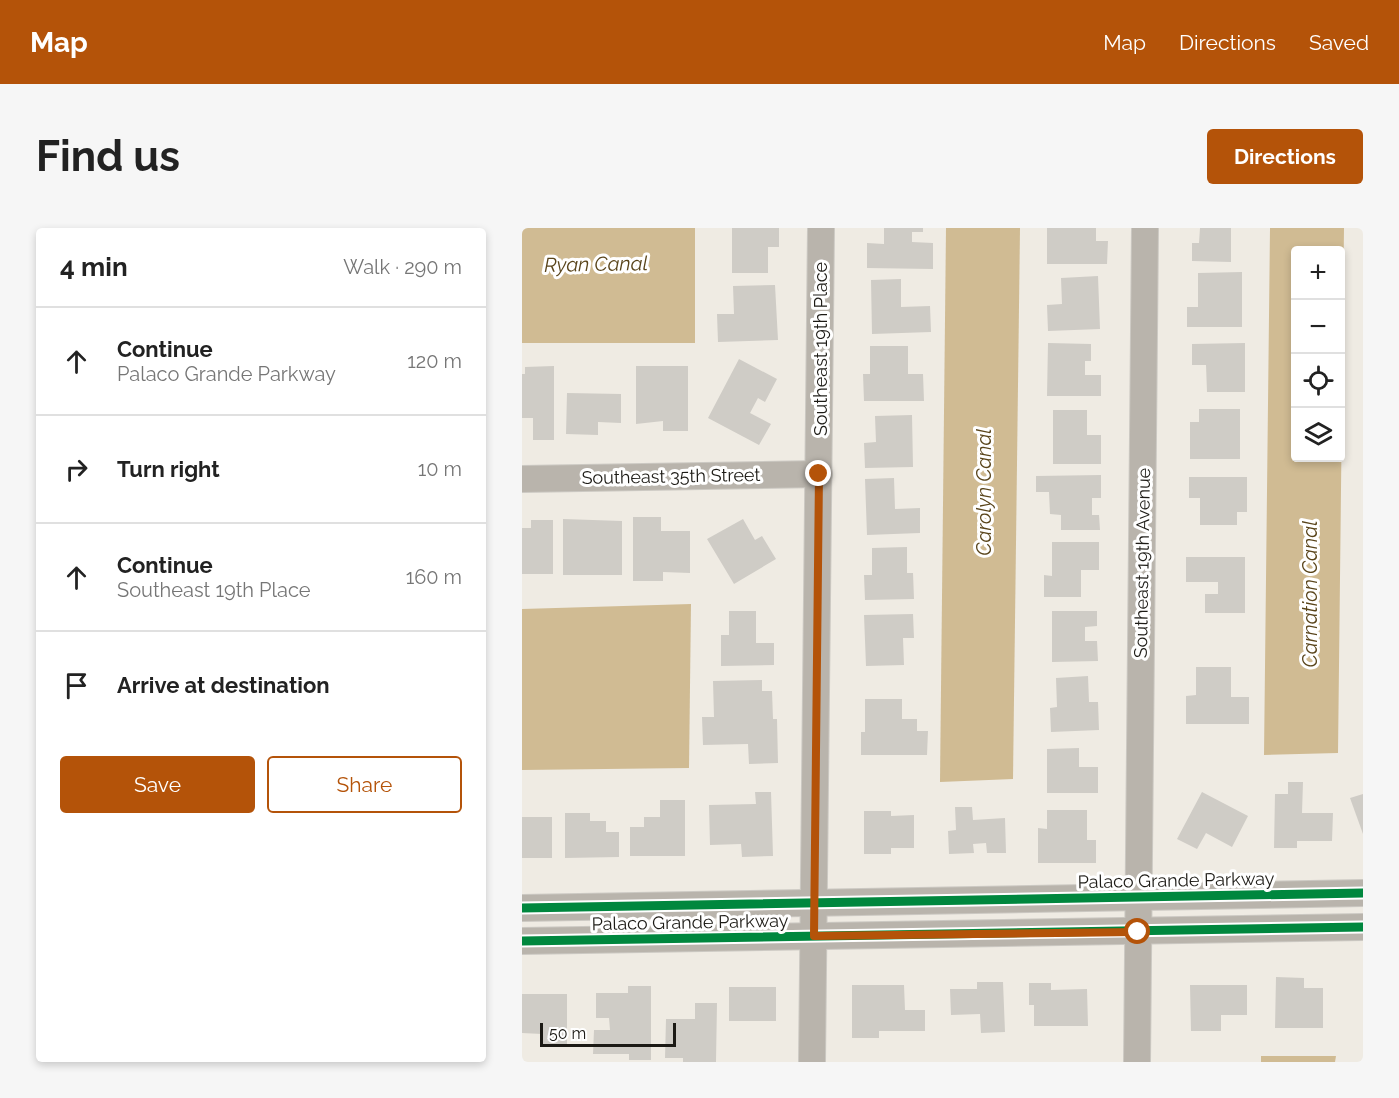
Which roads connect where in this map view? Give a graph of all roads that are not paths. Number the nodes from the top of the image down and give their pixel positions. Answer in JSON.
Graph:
{"nodes":[{"id":1,"x":821,"y":228,"type":"edge"},
{"id":2,"x":1145,"y":228,"type":"edge"},
{"id":3,"x":819,"y":474,"type":"junction"},
{"id":4,"x":522,"y":478,"type":"edge"},
{"id":5,"x":1363,"y":893,"type":"edge"},
{"id":6,"x":1138,"y":897,"type":"junction"},
{"id":7,"x":814,"y":903,"type":"junction"},
{"id":8,"x":522,"y":908,"type":"edge"},
{"id":9,"x":1363,"y":927,"type":"edge"},
{"id":10,"x":1138,"y":932,"type":"junction"},
{"id":11,"x":814,"y":936,"type":"junction"},
{"id":12,"x":522,"y":941,"type":"edge"},
{"id":13,"x":813,"y":1062,"type":"edge"},
{"id":14,"x":1137,"y":1062,"type":"edge"}],
"edges":[{"from":1,"to":3,"type":"street","name":"Southeast 19th Place"},
{"from":2,"to":6,"type":"street","name":"Southeast 19th Avenue"},
{"from":3,"to":4,"type":"street","name":"Southeast 35th Street"},
{"from":3,"to":7,"type":"street","name":"Southeast 19th Place"},
{"from":5,"to":6,"type":"street","name":"Palaco Grande Parkway"},
{"from":6,"to":7,"type":"street","name":"Palaco Grande Parkway"},
{"from":6,"to":10,"type":"street","name":"Southeast 19th Avenue"},
{"from":7,"to":8,"type":"street","name":"Palaco Grande Parkway"},
{"from":7,"to":11,"type":"street","name":"Southeast 19th Place"},
{"from":9,"to":10,"type":"street","name":"Palaco Grande Parkway"},
{"from":10,"to":11,"type":"street","name":"Palaco Grande Parkway"},
{"from":10,"to":14,"type":"street"},
{"from":11,"to":12,"type":"street","name":"Palaco Grande Parkway"},
{"from":11,"to":13,"type":"street"}]}
